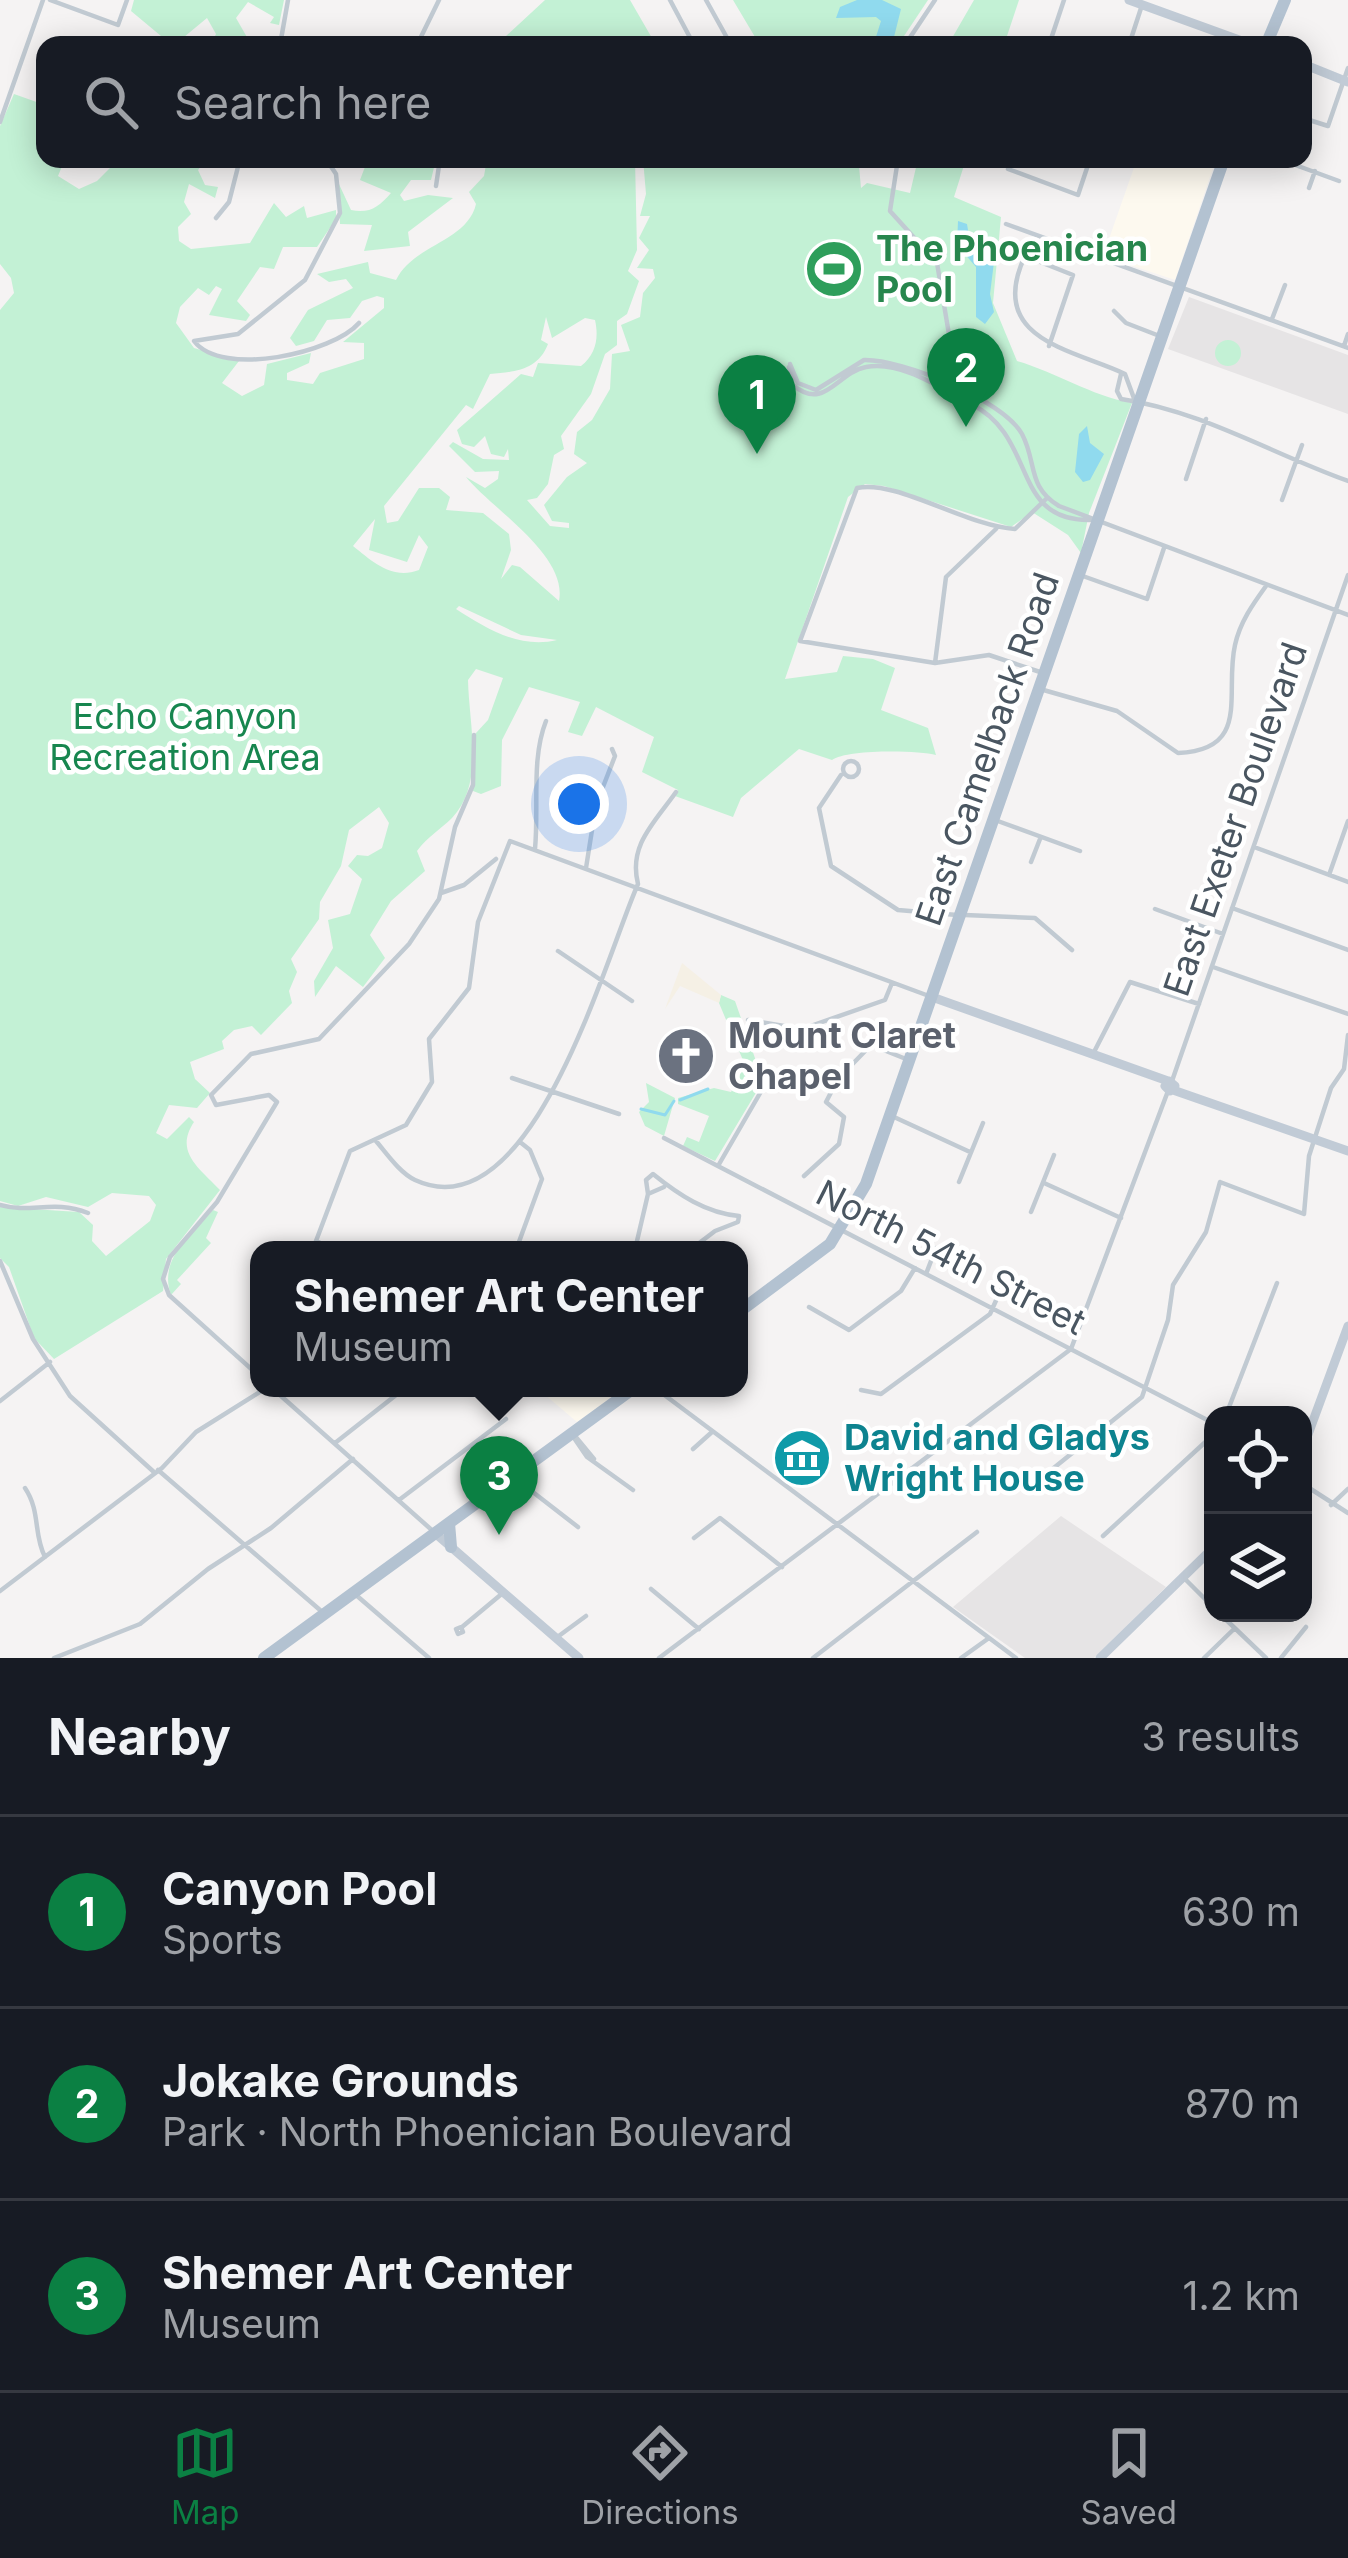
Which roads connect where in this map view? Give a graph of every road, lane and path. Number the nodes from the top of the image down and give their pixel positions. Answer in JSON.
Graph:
{"nodes":[{"id":1,"x":46,"y":0,"type":"edge"},
{"id":2,"x":127,"y":0,"type":"edge"},
{"id":3,"x":288,"y":0,"type":"edge"},
{"id":4,"x":439,"y":0,"type":"edge"},
{"id":5,"x":670,"y":0,"type":"edge"},
{"id":6,"x":706,"y":0,"type":"edge"},
{"id":7,"x":935,"y":0,"type":"edge"},
{"id":8,"x":1064,"y":0,"type":"edge"},
{"id":9,"x":1129,"y":0,"type":"edge"},
{"id":10,"x":1281,"y":0,"type":"edge"},
{"id":11,"x":1142,"y":5,"type":"junction"},
{"id":12,"x":282,"y":36,"type":"edge"},
{"id":13,"x":421,"y":36,"type":"edge"},
{"id":14,"x":689,"y":36,"type":"edge"},
{"id":15,"x":726,"y":36,"type":"edge"},
{"id":16,"x":911,"y":36,"type":"edge"},
{"id":17,"x":1052,"y":36,"type":"edge"},
{"id":18,"x":1132,"y":36,"type":"edge"},
{"id":19,"x":1227,"y":36,"type":"edge"},
{"id":20,"x":1268,"y":36,"type":"edge"},
{"id":21,"x":1312,"y":67,"type":"edge"},
{"id":22,"x":1346,"y":76,"type":"edge"},
{"id":23,"x":1312,"y":121,"type":"edge"},
{"id":24,"x":0,"y":122,"type":"edge"},
{"id":25,"x":238,"y":168,"type":"edge"},
{"id":26,"x":332,"y":168,"type":"edge"},
{"id":27,"x":439,"y":168,"type":"edge"},
{"id":28,"x":897,"y":168,"type":"edge"},
{"id":29,"x":1008,"y":168,"type":"edge"},
{"id":30,"x":1087,"y":168,"type":"edge"},
{"id":31,"x":1221,"y":168,"type":"edge"},
{"id":32,"x":1304,"y":168,"type":"edge"},
{"id":33,"x":1315,"y":172,"type":"junction"},
{"id":34,"x":1339,"y":181,"type":"dead end"},
{"id":35,"x":436,"y":186,"type":"dead end"},
{"id":36,"x":1309,"y":188,"type":"dead end"},
{"id":37,"x":216,"y":218,"type":"dead end"},
{"id":38,"x":1006,"y":224,"type":"dead end"},
{"id":39,"x":1285,"y":285,"type":"dead end"},
{"id":40,"x":1180,"y":287,"type":"junction"},
{"id":41,"x":1114,"y":311,"type":"dead end"},
{"id":42,"x":1272,"y":320,"type":"junction"},
{"id":43,"x":359,"y":323,"type":"dead end"},
{"id":44,"x":1348,"y":334,"type":"edge"},
{"id":45,"x":1162,"y":337,"type":"junction"},
{"id":46,"x":1049,"y":346,"type":"junction"},
{"id":47,"x":1346,"y":347,"type":"edge"},
{"id":48,"x":1123,"y":387,"type":"junction"},
{"id":49,"x":956,"y":393,"type":"junction"},
{"id":50,"x":1137,"y":401,"type":"junction"},
{"id":51,"x":1206,"y":419,"type":"junction"},
{"id":52,"x":1302,"y":446,"type":"dead end"},
{"id":53,"x":1295,"y":462,"type":"junction"},
{"id":54,"x":1186,"y":479,"type":"dead end"},
{"id":55,"x":1348,"y":481,"type":"edge"},
{"id":56,"x":1282,"y":500,"type":"dead end"},
{"id":57,"x":1045,"y":501,"type":"junction"},
{"id":58,"x":1094,"y":522,"type":"junction"},
{"id":59,"x":998,"y":528,"type":"junction"},
{"id":60,"x":1164,"y":548,"type":"junction"},
{"id":61,"x":1080,"y":575,"type":"junction"},
{"id":62,"x":1348,"y":575,"type":"edge"},
{"id":63,"x":1267,"y":586,"type":"junction"},
{"id":64,"x":1336,"y":611,"type":"junction"},
{"id":65,"x":1348,"y":615,"type":"edge"},
{"id":66,"x":935,"y":663,"type":"junction"},
{"id":67,"x":1045,"y":674,"type":"junction"},
{"id":68,"x":1040,"y":689,"type":"junction"},
{"id":69,"x":546,"y":721,"type":"dead end"},
{"id":70,"x":474,"y":735,"type":"dead end"},
{"id":71,"x":612,"y":749,"type":"dead end"},
{"id":72,"x":841,"y":775,"type":"dead end"},
{"id":73,"x":676,"y":792,"type":"dead end"},
{"id":74,"x":994,"y":819,"type":"junction"},
{"id":75,"x":1348,"y":821,"type":"edge"},
{"id":76,"x":1041,"y":837,"type":"junction"},
{"id":77,"x":1254,"y":848,"type":"junction"},
{"id":78,"x":536,"y":849,"type":"junction"},
{"id":79,"x":1080,"y":851,"type":"dead end"},
{"id":80,"x":500,"y":855,"type":"junction"},
{"id":81,"x":1031,"y":862,"type":"dead end"},
{"id":82,"x":586,"y":868,"type":"junction"},
{"id":83,"x":1329,"y":875,"type":"junction"},
{"id":84,"x":1348,"y":882,"type":"edge"},
{"id":85,"x":636,"y":887,"type":"junction"},
{"id":86,"x":441,"y":893,"type":"junction"},
{"id":87,"x":1232,"y":908,"type":"junction"},
{"id":88,"x":1155,"y":909,"type":"dead end"},
{"id":89,"x":961,"y":915,"type":"junction"},
{"id":90,"x":1223,"y":934,"type":"junction"},
{"id":91,"x":1072,"y":950,"type":"dead end"},
{"id":92,"x":1348,"y":950,"type":"edge"},
{"id":93,"x":558,"y":951,"type":"dead end"},
{"id":94,"x":1213,"y":967,"type":"junction"},
{"id":95,"x":599,"y":979,"type":"junction"},
{"id":96,"x":892,"y":982,"type":"junction"},
{"id":97,"x":932,"y":997,"type":"junction"},
{"id":98,"x":632,"y":1001,"type":"dead end"},
{"id":99,"x":1199,"y":1004,"type":"junction"},
{"id":100,"x":1348,"y":1014,"type":"edge"},
{"id":101,"x":748,"y":1020,"type":"dead end"},
{"id":102,"x":1348,"y":1035,"type":"edge"},
{"id":103,"x":1092,"y":1057,"type":"junction"},
{"id":104,"x":910,"y":1060,"type":"junction"},
{"id":105,"x":1346,"y":1068,"type":"edge"},
{"id":106,"x":512,"y":1078,"type":"dead end"},
{"id":107,"x":1172,"y":1087,"type":"junction"},
{"id":108,"x":763,"y":1088,"type":"dead end"},
{"id":109,"x":552,"y":1091,"type":"junction"},
{"id":110,"x":619,"y":1114,"type":"dead end"},
{"id":111,"x":891,"y":1116,"type":"junction"},
{"id":112,"x":983,"y":1123,"type":"dead end"},
{"id":113,"x":664,"y":1138,"type":"dead end"},
{"id":114,"x":1314,"y":1139,"type":"junction"},
{"id":115,"x":376,"y":1142,"type":"junction"},
{"id":116,"x":520,"y":1142,"type":"junction"},
{"id":117,"x":1348,"y":1151,"type":"edge"},
{"id":118,"x":970,"y":1152,"type":"junction"},
{"id":119,"x":1054,"y":1155,"type":"dead end"},
{"id":120,"x":718,"y":1166,"type":"junction"},
{"id":121,"x":804,"y":1176,"type":"dead end"},
{"id":122,"x":959,"y":1182,"type":"dead end"},
{"id":123,"x":1044,"y":1184,"type":"junction"},
{"id":124,"x":664,"y":1187,"type":"junction"},
{"id":125,"x":648,"y":1194,"type":"junction"},
{"id":126,"x":0,"y":1205,"type":"edge"},
{"id":127,"x":1031,"y":1212,"type":"dead end"},
{"id":128,"x":88,"y":1213,"type":"dead end"},
{"id":129,"x":716,"y":1215,"type":"junction"},
{"id":130,"x":1121,"y":1218,"type":"junction"},
{"id":131,"x":842,"y":1230,"type":"junction"},
{"id":132,"x":715,"y":1231,"type":"junction"},
{"id":133,"x":318,"y":1241,"type":"edge"},
{"id":134,"x":519,"y":1241,"type":"edge"},
{"id":135,"x":637,"y":1241,"type":"edge"},
{"id":136,"x":702,"y":1241,"type":"edge"},
{"id":137,"x":936,"y":1248,"type":"dead end"},
{"id":138,"x":0,"y":1261,"type":"edge"},
{"id":139,"x":915,"y":1268,"type":"junction"},
{"id":140,"x":926,"y":1274,"type":"junction"},
{"id":141,"x":1006,"y":1278,"type":"dead end"},
{"id":142,"x":1276,"y":1282,"type":"dead end"},
{"id":143,"x":748,"y":1306,"type":"edge"},
{"id":144,"x":809,"y":1307,"type":"dead end"},
{"id":145,"x":994,"y":1310,"type":"junction"},
{"id":146,"x":1347,"y":1333,"type":"edge"},
{"id":147,"x":1071,"y":1349,"type":"junction"},
{"id":148,"x":50,"y":1362,"type":"junction"},
{"id":149,"x":250,"y":1368,"type":"edge"},
{"id":150,"x":1144,"y":1388,"type":"junction"},
{"id":151,"x":861,"y":1390,"type":"dead end"},
{"id":152,"x":254,"y":1397,"type":"edge"},
{"id":153,"x":280,"y":1397,"type":"edge"},
{"id":154,"x":394,"y":1397,"type":"edge"},
{"id":155,"x":621,"y":1397,"type":"edge"},
{"id":156,"x":667,"y":1397,"type":"edge"},
{"id":157,"x":0,"y":1401,"type":"edge"},
{"id":158,"x":1229,"y":1406,"type":"edge"},
{"id":159,"x":1204,"y":1418,"type":"edge"},
{"id":160,"x":506,"y":1419,"type":"dead end"},
{"id":161,"x":1312,"y":1424,"type":"edge"},
{"id":162,"x":712,"y":1432,"type":"junction"},
{"id":163,"x":571,"y":1433,"type":"junction"},
{"id":164,"x":335,"y":1443,"type":"junction"},
{"id":165,"x":1204,"y":1443,"type":"edge"},
{"id":166,"x":693,"y":1449,"type":"dead end"},
{"id":167,"x":353,"y":1460,"type":"junction"},
{"id":168,"x":156,"y":1471,"type":"junction"},
{"id":169,"x":513,"y":1476,"type":"junction"},
{"id":170,"x":1030,"y":1487,"type":"dead end"},
{"id":171,"x":25,"y":1488,"type":"dead end"},
{"id":172,"x":1348,"y":1489,"type":"edge"},
{"id":173,"x":634,"y":1490,"type":"dead end"},
{"id":174,"x":1312,"y":1491,"type":"edge"},
{"id":175,"x":399,"y":1500,"type":"junction"},
{"id":176,"x":1331,"y":1505,"type":"junction"},
{"id":177,"x":1348,"y":1514,"type":"edge"},
{"id":178,"x":449,"y":1522,"type":"junction"},
{"id":179,"x":838,"y":1525,"type":"junction"},
{"id":180,"x":578,"y":1527,"type":"dead end"},
{"id":181,"x":977,"y":1532,"type":"dead end"},
{"id":182,"x":435,"y":1533,"type":"junction"},
{"id":183,"x":1103,"y":1535,"type":"dead end"},
{"id":184,"x":694,"y":1538,"type":"dead end"},
{"id":185,"x":247,"y":1546,"type":"junction"},
{"id":186,"x":451,"y":1547,"type":"junction"},
{"id":187,"x":45,"y":1557,"type":"junction"},
{"id":188,"x":1204,"y":1557,"type":"edge"},
{"id":189,"x":782,"y":1567,"type":"junction"},
{"id":190,"x":1183,"y":1577,"type":"junction"},
{"id":191,"x":915,"y":1583,"type":"junction"},
{"id":192,"x":651,"y":1589,"type":"dead end"},
{"id":193,"x":0,"y":1592,"type":"edge"},
{"id":194,"x":504,"y":1592,"type":"junction"},
{"id":195,"x":353,"y":1593,"type":"junction"},
{"id":196,"x":1204,"y":1598,"type":"edge"},
{"id":197,"x":324,"y":1614,"type":"junction"},
{"id":198,"x":586,"y":1616,"type":"dead end"},
{"id":199,"x":1228,"y":1622,"type":"edge"},
{"id":200,"x":462,"y":1627,"type":"dead end"},
{"id":201,"x":1234,"y":1628,"type":"junction"},
{"id":202,"x":1306,"y":1628,"type":"dead end"},
{"id":203,"x":699,"y":1629,"type":"junction"},
{"id":204,"x":556,"y":1638,"type":"junction"},
{"id":205,"x":988,"y":1638,"type":"junction"},
{"id":206,"x":54,"y":1658,"type":"edge"},
{"id":207,"x":264,"y":1658,"type":"edge"},
{"id":208,"x":429,"y":1658,"type":"edge"},
{"id":209,"x":579,"y":1658,"type":"edge"},
{"id":210,"x":659,"y":1658,"type":"edge"},
{"id":211,"x":813,"y":1658,"type":"edge"},
{"id":212,"x":961,"y":1658,"type":"edge"},
{"id":213,"x":1016,"y":1658,"type":"edge"},
{"id":214,"x":1100,"y":1658,"type":"edge"},
{"id":215,"x":1204,"y":1658,"type":"edge"},
{"id":216,"x":1266,"y":1658,"type":"edge"},
{"id":217,"x":1281,"y":1658,"type":"edge"}],
"edges":[{"from":1,"to":2,"type":"street"},
{"from":1,"to":24,"type":"street"},
{"from":3,"to":12,"type":"street"},
{"from":4,"to":13,"type":"street"},
{"from":5,"to":14,"type":"street"},
{"from":6,"to":15,"type":"street"},
{"from":7,"to":16,"type":"street"},
{"from":8,"to":17,"type":"street"},
{"from":9,"to":11,"type":"street"},
{"from":10,"to":20,"type":"main road"},
{"from":11,"to":18,"type":"street"},
{"from":11,"to":19,"type":"street"},
{"from":21,"to":22,"type":"street"},
{"from":22,"to":23,"type":"street"},
{"from":25,"to":37,"type":"street"},
{"from":26,"to":43,"type":"street"},
{"from":27,"to":35,"type":"street"},
{"from":28,"to":49,"type":"street"},
{"from":29,"to":30,"type":"street"},
{"from":31,"to":40,"type":"main road","name":"East Camelback Road"},
{"from":32,"to":33,"type":"street"},
{"from":33,"to":34,"type":"street"},
{"from":33,"to":36,"type":"street"},
{"from":38,"to":40,"type":"street"},
{"from":39,"to":42,"type":"street"},
{"from":40,"to":42,"type":"street"},
{"from":40,"to":45,"type":"main road","name":"East Camelback Road"},
{"from":41,"to":45,"type":"street"},
{"from":42,"to":47,"type":"street"},
{"from":44,"to":47,"type":"street"},
{"from":45,"to":50,"type":"main road","name":"East Camelback Road"},
{"from":46,"to":46,"type":"street"},
{"from":46,"to":48,"type":"street"},
{"from":48,"to":50,"type":"street"},
{"from":48,"to":50,"type":"street"},
{"from":49,"to":49,"type":"street"},
{"from":49,"to":57,"type":"street"},
{"from":50,"to":51,"type":"street"},
{"from":50,"to":58,"type":"main road","name":"East Camelback Road"},
{"from":51,"to":53,"type":"street"},
{"from":51,"to":54,"type":"street"},
{"from":52,"to":53,"type":"street"},
{"from":53,"to":55,"type":"street"},
{"from":53,"to":56,"type":"street"},
{"from":57,"to":58,"type":"street"},
{"from":57,"to":59,"type":"street"},
{"from":58,"to":60,"type":"street"},
{"from":58,"to":61,"type":"main road","name":"East Camelback Road"},
{"from":59,"to":66,"type":"street"},
{"from":59,"to":66,"type":"street"},
{"from":60,"to":61,"type":"street"},
{"from":60,"to":63,"type":"street"},
{"from":61,"to":67,"type":"main road","name":"East Camelback Road"},
{"from":62,"to":64,"type":"street","name":"East Exeter Boulevard"},
{"from":63,"to":64,"type":"street"},
{"from":63,"to":68,"type":"street"},
{"from":64,"to":65,"type":"street"},
{"from":64,"to":77,"type":"street","name":"East Exeter Boulevard"},
{"from":66,"to":67,"type":"street"},
{"from":67,"to":68,"type":"main road","name":"East Camelback Road"},
{"from":68,"to":74,"type":"main road","name":"East Camelback Road"},
{"from":69,"to":78,"type":"street"},
{"from":70,"to":86,"type":"street"},
{"from":71,"to":82,"type":"street"},
{"from":72,"to":89,"type":"street"},
{"from":73,"to":85,"type":"street"},
{"from":74,"to":76,"type":"street"},
{"from":74,"to":89,"type":"main road","name":"East Camelback Road"},
{"from":75,"to":83,"type":"street"},
{"from":76,"to":79,"type":"street"},
{"from":76,"to":81,"type":"street"},
{"from":77,"to":83,"type":"street"},
{"from":77,"to":87,"type":"street","name":"East Exeter Boulevard"},
{"from":78,"to":80,"type":"street"},
{"from":78,"to":82,"type":"street"},
{"from":80,"to":86,"type":"street"},
{"from":80,"to":115,"type":"street"},
{"from":82,"to":85,"type":"street"},
{"from":83,"to":84,"type":"street"},
{"from":85,"to":95,"type":"street"},
{"from":85,"to":96,"type":"street"},
{"from":86,"to":149,"type":"street"},
{"from":87,"to":90,"type":"street","name":"East Exeter Boulevard"},
{"from":87,"to":92,"type":"street"},
{"from":88,"to":90,"type":"street"},
{"from":89,"to":91,"type":"street"},
{"from":89,"to":97,"type":"main road","name":"East Camelback Road"},
{"from":90,"to":94,"type":"street","name":"East Exeter Boulevard"},
{"from":93,"to":95,"type":"street"},
{"from":94,"to":99,"type":"street","name":"East Exeter Boulevard"},
{"from":94,"to":100,"type":"street"},
{"from":95,"to":98,"type":"street"},
{"from":95,"to":109,"type":"street"},
{"from":96,"to":97,"type":"street"},
{"from":96,"to":101,"type":"street"},
{"from":97,"to":103,"type":"street"},
{"from":97,"to":104,"type":"main road","name":"East Camelback Road"},
{"from":99,"to":103,"type":"street"},
{"from":99,"to":107,"type":"street","name":"East Exeter Boulevard"},
{"from":102,"to":105,"type":"street"},
{"from":103,"to":107,"type":"street"},
{"from":104,"to":111,"type":"main road","name":"East Camelback Road"},
{"from":104,"to":121,"type":"street"},
{"from":105,"to":114,"type":"street"},
{"from":106,"to":109,"type":"street"},
{"from":107,"to":114,"type":"street"},
{"from":107,"to":130,"type":"street","name":"East Exeter Boulevard"},
{"from":108,"to":120,"type":"street"},
{"from":109,"to":110,"type":"street"},
{"from":109,"to":116,"type":"street"},
{"from":111,"to":118,"type":"street"},
{"from":111,"to":131,"type":"main road","name":"East Camelback Road"},
{"from":112,"to":118,"type":"street"},
{"from":113,"to":120,"type":"street","name":"North 54th Street"},
{"from":114,"to":117,"type":"street"},
{"from":114,"to":150,"type":"street"},
{"from":115,"to":116,"type":"street"},
{"from":115,"to":133,"type":"street"},
{"from":116,"to":134,"type":"street"},
{"from":118,"to":122,"type":"street"},
{"from":119,"to":123,"type":"street"},
{"from":120,"to":131,"type":"street","name":"North 54th Street"},
{"from":123,"to":127,"type":"street"},
{"from":123,"to":130,"type":"street"},
{"from":124,"to":125,"type":"street"},
{"from":124,"to":125,"type":"street"},
{"from":124,"to":129,"type":"street"},
{"from":125,"to":135,"type":"street"},
{"from":126,"to":128,"type":"street"},
{"from":129,"to":132,"type":"street"},
{"from":129,"to":132,"type":"street"},
{"from":130,"to":147,"type":"street","name":"East Exeter Boulevard"},
{"from":131,"to":139,"type":"street","name":"North 54th Street"},
{"from":131,"to":143,"type":"main road","name":"East Camelback Road"},
{"from":132,"to":136,"type":"street"},
{"from":137,"to":140,"type":"street"},
{"from":138,"to":148,"type":"street"},
{"from":139,"to":140,"type":"street","name":"North 54th Street"},
{"from":139,"to":144,"type":"street"},
{"from":140,"to":145,"type":"street","name":"North 54th Street"},
{"from":141,"to":145,"type":"street"},
{"from":142,"to":158,"type":"street"},
{"from":145,"to":147,"type":"street","name":"North 54th Street"},
{"from":145,"to":151,"type":"street"},
{"from":146,"to":161,"type":"street"},
{"from":147,"to":150,"type":"street","name":"North 54th Street"},
{"from":147,"to":179,"type":"street"},
{"from":148,"to":157,"type":"street"},
{"from":148,"to":168,"type":"street"},
{"from":150,"to":159,"type":"street","name":"North 54th Street"},
{"from":150,"to":170,"type":"street"},
{"from":152,"to":168,"type":"street"},
{"from":153,"to":164,"type":"street"},
{"from":154,"to":164,"type":"street"},
{"from":155,"to":163,"type":"main road"},
{"from":156,"to":162,"type":"street"},
{"from":160,"to":175,"type":"street"},
{"from":162,"to":166,"type":"street"},
{"from":162,"to":179,"type":"street"},
{"from":163,"to":169,"type":"main road"},
{"from":163,"to":173,"type":"street"},
{"from":164,"to":167,"type":"street"},
{"from":165,"to":183,"type":"street"},
{"from":167,"to":175,"type":"street"},
{"from":167,"to":185,"type":"street"},
{"from":168,"to":185,"type":"street"},
{"from":168,"to":187,"type":"street"},
{"from":169,"to":178,"type":"main road"},
{"from":169,"to":180,"type":"street"},
{"from":171,"to":187,"type":"street"},
{"from":172,"to":176,"type":"street"},
{"from":174,"to":176,"type":"street"},
{"from":175,"to":182,"type":"street"},
{"from":176,"to":177,"type":"street"},
{"from":178,"to":182,"type":"main road"},
{"from":178,"to":186,"type":"main road"},
{"from":179,"to":189,"type":"street"},
{"from":179,"to":191,"type":"street"},
{"from":181,"to":191,"type":"street"},
{"from":182,"to":186,"type":"street"},
{"from":182,"to":195,"type":"main road"},
{"from":184,"to":189,"type":"street"},
{"from":185,"to":197,"type":"street"},
{"from":185,"to":206,"type":"street"},
{"from":186,"to":194,"type":"street"},
{"from":187,"to":193,"type":"street"},
{"from":188,"to":190,"type":"street"},
{"from":189,"to":203,"type":"street"},
{"from":190,"to":196,"type":"street"},
{"from":190,"to":214,"type":"street"},
{"from":191,"to":205,"type":"street"},
{"from":191,"to":211,"type":"street"},
{"from":192,"to":203,"type":"street"},
{"from":194,"to":200,"type":"street"},
{"from":194,"to":204,"type":"street"},
{"from":195,"to":197,"type":"main road"},
{"from":195,"to":208,"type":"street"},
{"from":197,"to":207,"type":"main road"},
{"from":198,"to":204,"type":"street"},
{"from":199,"to":201,"type":"street"},
{"from":201,"to":215,"type":"street"},
{"from":201,"to":216,"type":"street"},
{"from":202,"to":217,"type":"street"},
{"from":203,"to":210,"type":"street"},
{"from":204,"to":209,"type":"street"},
{"from":205,"to":212,"type":"street"},
{"from":205,"to":213,"type":"street"}]}
